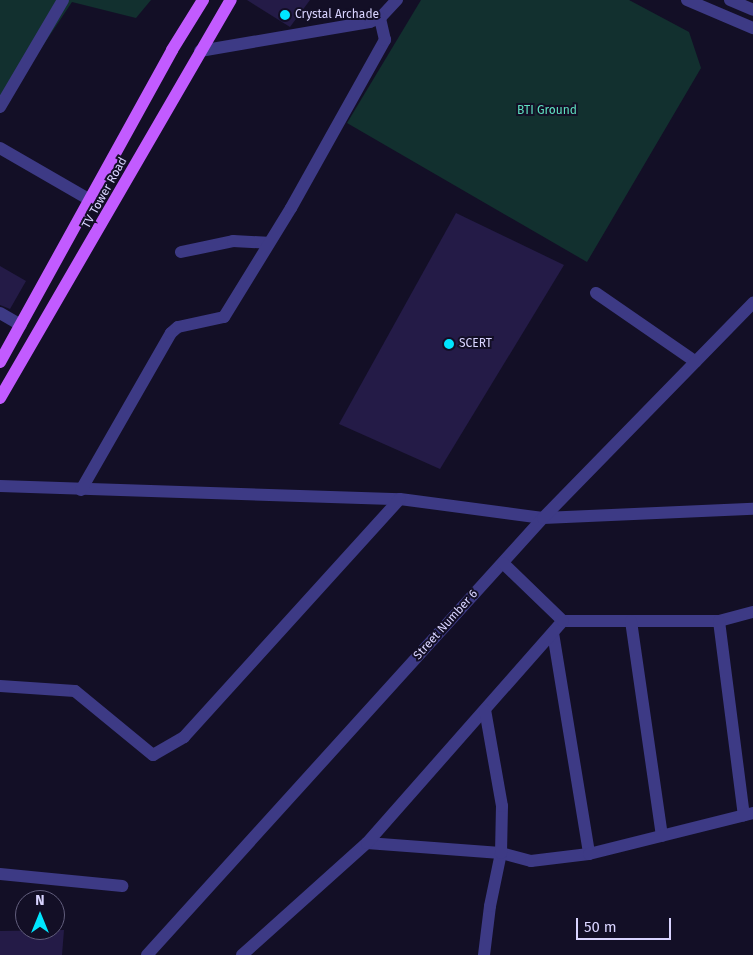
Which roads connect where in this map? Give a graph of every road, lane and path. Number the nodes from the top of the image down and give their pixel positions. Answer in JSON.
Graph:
{"nodes":[{"id":1,"x":63,"y":0,"type":"edge"},
{"id":2,"x":203,"y":0,"type":"edge"},
{"id":3,"x":231,"y":0,"type":"edge"},
{"id":4,"x":397,"y":0,"type":"edge"},
{"id":5,"x":687,"y":0,"type":"edge"},
{"id":6,"x":730,"y":0,"type":"edge"},
{"id":7,"x":753,"y":10,"type":"edge"},
{"id":8,"x":380,"y":18,"type":"junction"},
{"id":9,"x":753,"y":28,"type":"edge"},
{"id":10,"x":200,"y":51,"type":"junction"},
{"id":11,"x":0,"y":107,"type":"edge"},
{"id":12,"x":0,"y":148,"type":"edge"},
{"id":13,"x":90,"y":200,"type":"junction"},
{"id":14,"x":267,"y":243,"type":"junction"},
{"id":15,"x":182,"y":252,"type":"dead end"},
{"id":16,"x":596,"y":293,"type":"dead end"},
{"id":17,"x":753,"y":303,"type":"edge"},
{"id":18,"x":0,"y":314,"type":"edge"},
{"id":19,"x":21,"y":325,"type":"junction"},
{"id":20,"x":0,"y":362,"type":"edge"},
{"id":21,"x":696,"y":362,"type":"junction"},
{"id":22,"x":0,"y":398,"type":"edge"},
{"id":23,"x":0,"y":486,"type":"edge"},
{"id":24,"x":81,"y":490,"type":"junction"},
{"id":25,"x":400,"y":499,"type":"junction"},
{"id":26,"x":753,"y":509,"type":"edge"},
{"id":27,"x":543,"y":518,"type":"junction"},
{"id":28,"x":503,"y":563,"type":"junction"},
{"id":29,"x":753,"y":612,"type":"edge"},
{"id":30,"x":564,"y":621,"type":"junction"},
{"id":31,"x":631,"y":621,"type":"junction"},
{"id":32,"x":719,"y":621,"type":"junction"},
{"id":33,"x":553,"y":633,"type":"junction"},
{"id":34,"x":0,"y":686,"type":"edge"},
{"id":35,"x":484,"y":710,"type":"junction"},
{"id":36,"x":749,"y":814,"type":"edge"},
{"id":37,"x":662,"y":836,"type":"junction"},
{"id":38,"x":367,"y":843,"type":"junction"},
{"id":39,"x":501,"y":853,"type":"junction"},
{"id":40,"x":589,"y":854,"type":"junction"},
{"id":41,"x":0,"y":874,"type":"edge"},
{"id":42,"x":122,"y":886,"type":"dead end"},
{"id":43,"x":146,"y":955,"type":"edge"},
{"id":44,"x":242,"y":955,"type":"edge"},
{"id":45,"x":484,"y":955,"type":"edge"}],
"edges":[{"from":1,"to":11,"type":"street"},
{"from":2,"to":13,"type":"main road","name":"TV Tower Road"},
{"from":3,"to":10,"type":"main road","name":"TV Tower Road"},
{"from":4,"to":8,"type":"street"},
{"from":5,"to":9,"type":"street"},
{"from":6,"to":7,"type":"street"},
{"from":8,"to":10,"type":"street"},
{"from":8,"to":14,"type":"street"},
{"from":10,"to":22,"type":"main road","name":"TV Tower Road"},
{"from":12,"to":13,"type":"street"},
{"from":13,"to":19,"type":"main road","name":"TV Tower Road"},
{"from":14,"to":15,"type":"street"},
{"from":14,"to":24,"type":"street"},
{"from":16,"to":21,"type":"street"},
{"from":17,"to":21,"type":"street","name":"Street Number 6"},
{"from":18,"to":19,"type":"street"},
{"from":19,"to":20,"type":"main road","name":"TV Tower Road"},
{"from":21,"to":27,"type":"street","name":"Street Number 6"},
{"from":23,"to":24,"type":"street"},
{"from":24,"to":25,"type":"street"},
{"from":25,"to":27,"type":"street"},
{"from":25,"to":34,"type":"street"},
{"from":26,"to":27,"type":"street"},
{"from":27,"to":28,"type":"street","name":"Street Number 6"},
{"from":28,"to":30,"type":"street"},
{"from":28,"to":43,"type":"street","name":"Street Number 6"},
{"from":29,"to":32,"type":"street"},
{"from":30,"to":31,"type":"street"},
{"from":30,"to":33,"type":"street"},
{"from":31,"to":32,"type":"street"},
{"from":31,"to":37,"type":"street"},
{"from":32,"to":36,"type":"street"},
{"from":33,"to":35,"type":"street"},
{"from":33,"to":40,"type":"street"},
{"from":35,"to":38,"type":"street"},
{"from":35,"to":39,"type":"street"},
{"from":36,"to":37,"type":"street"},
{"from":37,"to":40,"type":"street"},
{"from":38,"to":39,"type":"street"},
{"from":38,"to":44,"type":"street"},
{"from":39,"to":40,"type":"street"},
{"from":39,"to":45,"type":"street"},
{"from":41,"to":42,"type":"street"}]}
